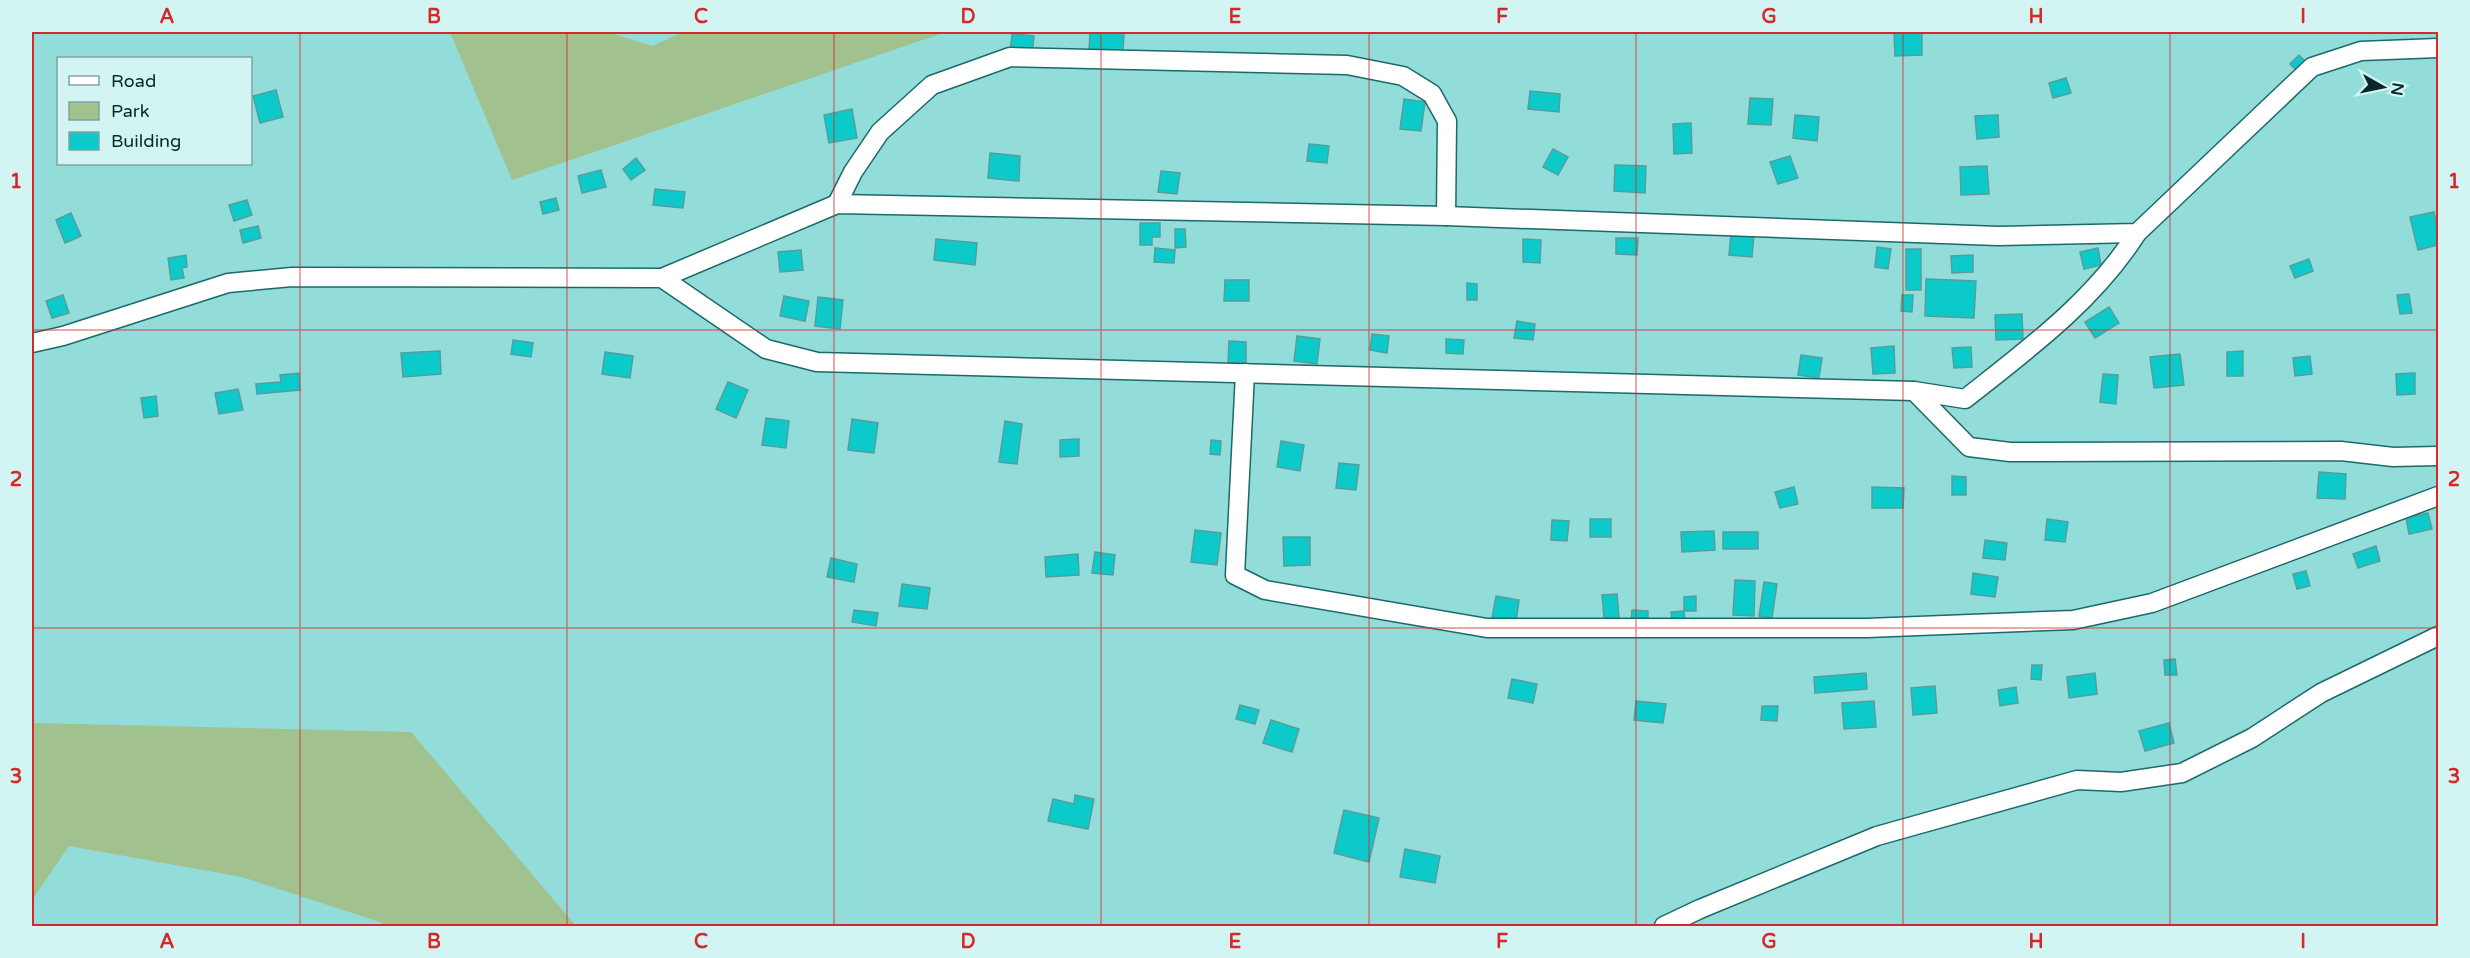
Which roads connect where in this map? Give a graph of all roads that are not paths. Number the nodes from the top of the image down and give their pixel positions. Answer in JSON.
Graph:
{"nodes":[{"id":1,"x":2439,"y":48,"type":"edge"},
{"id":2,"x":837,"y":204,"type":"junction"},
{"id":3,"x":1446,"y":216,"type":"junction"},
{"id":4,"x":2137,"y":233,"type":"junction"},
{"id":5,"x":662,"y":278,"type":"junction"},
{"id":6,"x":32,"y":343,"type":"edge"},
{"id":7,"x":1245,"y":373,"type":"junction"},
{"id":8,"x":1914,"y":391,"type":"junction"},
{"id":9,"x":2439,"y":456,"type":"edge"},
{"id":10,"x":2439,"y":496,"type":"edge"},
{"id":11,"x":2439,"y":636,"type":"edge"},
{"id":12,"x":1664,"y":927,"type":"edge"}],
"edges":[{"from":1,"to":4,"type":"street"},
{"from":2,"to":3,"type":"street"},
{"from":2,"to":3,"type":"street"},
{"from":2,"to":5,"type":"street"},
{"from":3,"to":4,"type":"street"},
{"from":4,"to":8,"type":"street"},
{"from":5,"to":6,"type":"street"},
{"from":5,"to":7,"type":"street"},
{"from":7,"to":8,"type":"street"},
{"from":7,"to":10,"type":"street"},
{"from":8,"to":9,"type":"street"},
{"from":11,"to":12,"type":"street"}]}
